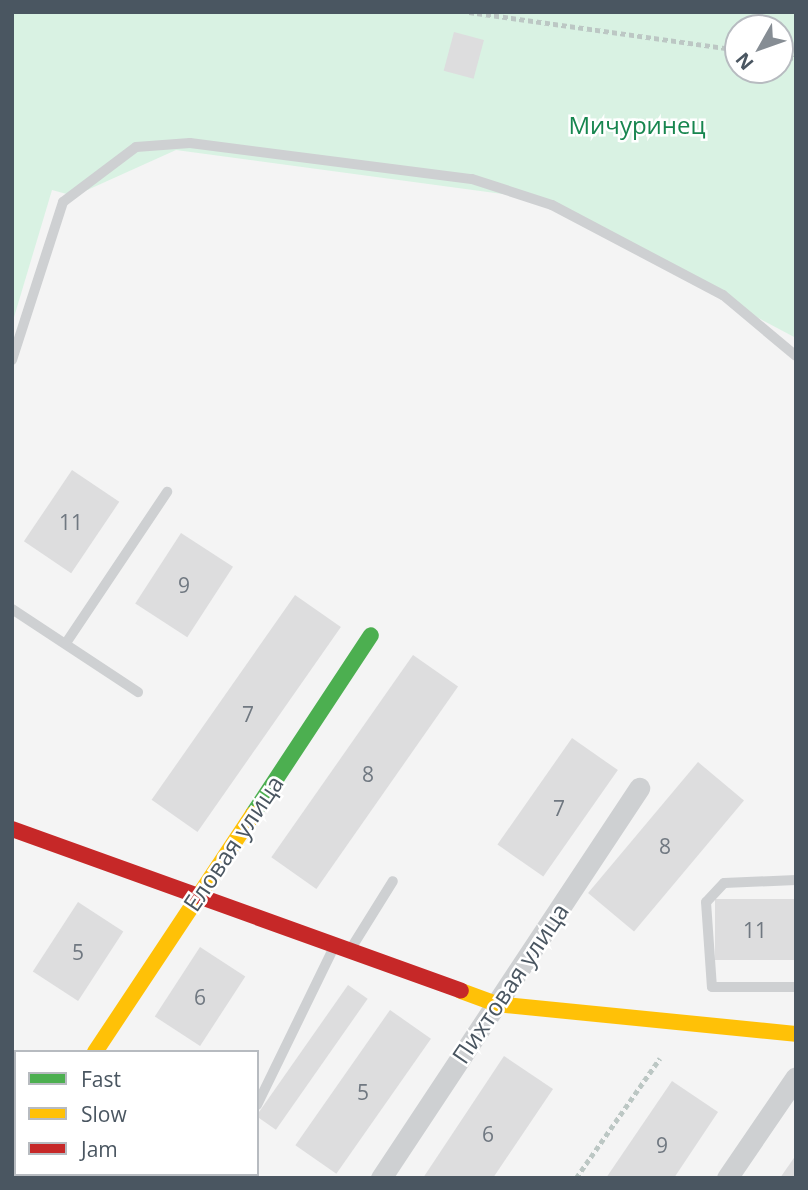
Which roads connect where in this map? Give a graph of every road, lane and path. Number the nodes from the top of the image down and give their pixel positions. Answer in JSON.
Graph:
{"nodes":[{"id":1,"x":469,"y":12,"type":"edge"},
{"id":2,"x":724,"y":48,"type":"edge"},
{"id":3,"x":796,"y":356,"type":"edge"},
{"id":4,"x":12,"y":360,"type":"edge"},
{"id":5,"x":167,"y":492,"type":"dead end"},
{"id":6,"x":12,"y":609,"type":"edge"},
{"id":7,"x":371,"y":635,"type":"dead end"},
{"id":8,"x":66,"y":643,"type":"junction"},
{"id":9,"x":138,"y":692,"type":"dead end"},
{"id":10,"x":639,"y":788,"type":"dead end"},
{"id":11,"x":12,"y":829,"type":"edge"},
{"id":12,"x":796,"y":880,"type":"edge"},
{"id":13,"x":394,"y":881,"type":"dead end"},
{"id":14,"x":197,"y":896,"type":"junction"},
{"id":15,"x":342,"y":948,"type":"junction"},
{"id":16,"x":796,"y":987,"type":"edge"},
{"id":17,"x":496,"y":1004,"type":"junction"},
{"id":18,"x":796,"y":1034,"type":"edge"},
{"id":19,"x":96,"y":1050,"type":"edge"},
{"id":20,"x":660,"y":1058,"type":"dead end"},
{"id":21,"x":796,"y":1077,"type":"edge"},
{"id":22,"x":259,"y":1101,"type":"edge"},
{"id":23,"x":380,"y":1178,"type":"edge"},
{"id":24,"x":576,"y":1178,"type":"edge"},
{"id":25,"x":727,"y":1178,"type":"edge"}],
"edges":[{"from":1,"to":2,"type":"path"},
{"from":3,"to":4,"type":"lane"},
{"from":5,"to":8,"type":"lane"},
{"from":6,"to":8,"type":"lane"},
{"from":7,"to":14,"type":"street","name":"Еловая улица"},
{"from":8,"to":9,"type":"lane"},
{"from":10,"to":17,"type":"street","name":"Пихтовая улица"},
{"from":11,"to":14,"type":"street"},
{"from":12,"to":16,"type":"lane"},
{"from":13,"to":15,"type":"lane"},
{"from":14,"to":15,"type":"street"},
{"from":14,"to":19,"type":"street","name":"Еловая улица"},
{"from":15,"to":17,"type":"street"},
{"from":15,"to":22,"type":"lane"},
{"from":17,"to":18,"type":"street"},
{"from":17,"to":23,"type":"street","name":"Пихтовая улица"},
{"from":20,"to":24,"type":"path"},
{"from":21,"to":25,"type":"street"}]}
